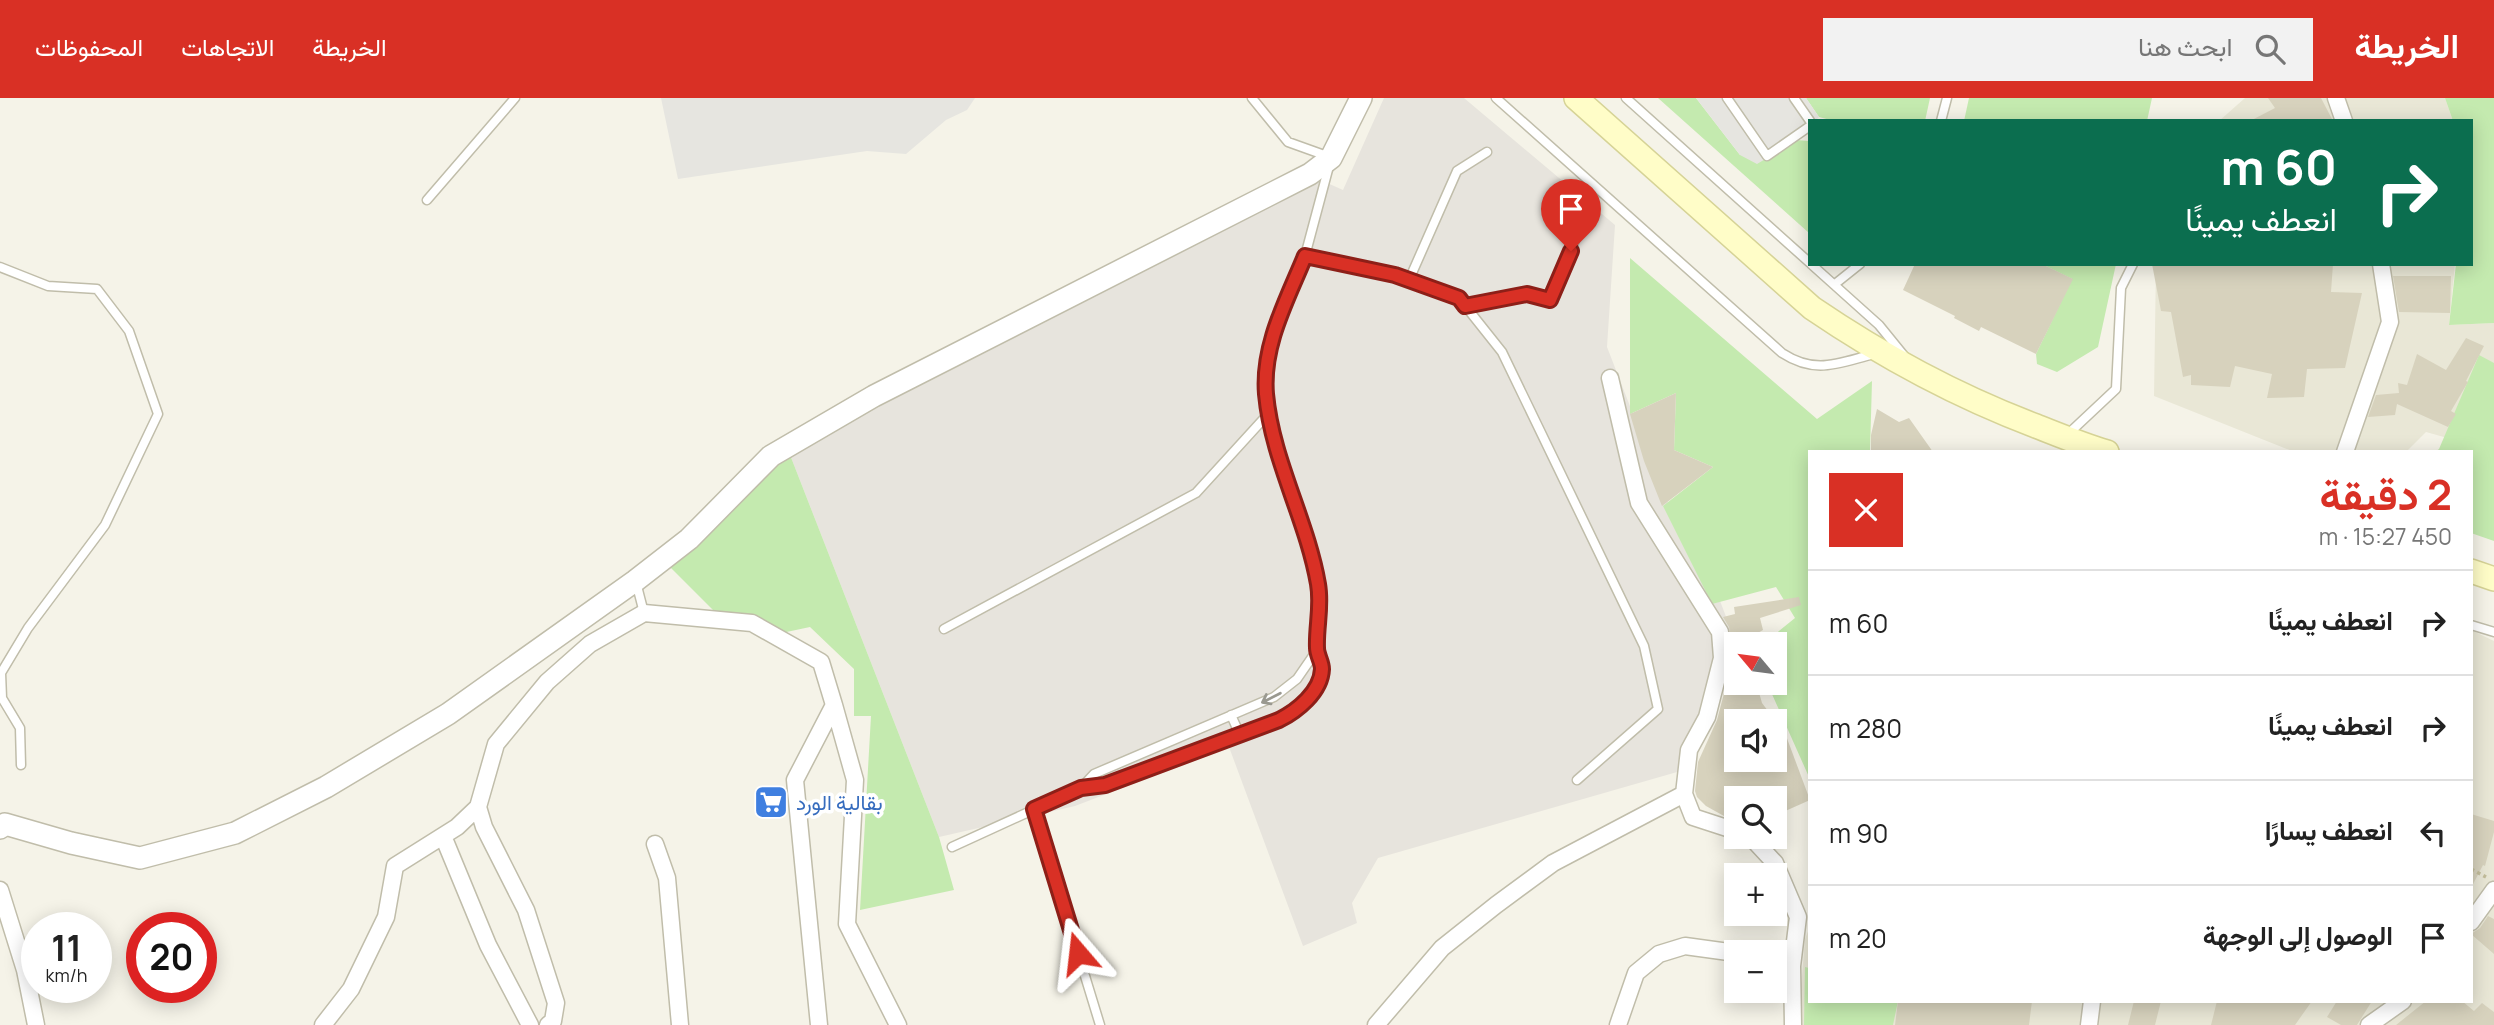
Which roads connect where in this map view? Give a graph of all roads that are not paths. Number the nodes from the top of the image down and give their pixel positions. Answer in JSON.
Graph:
{"nodes":[{"id":1,"x":515,"y":98,"type":"edge"},
{"id":2,"x":1252,"y":98,"type":"edge"},
{"id":3,"x":1361,"y":98,"type":"edge"},
{"id":4,"x":1496,"y":98,"type":"edge"},
{"id":5,"x":1576,"y":98,"type":"edge"},
{"id":6,"x":1626,"y":98,"type":"edge"},
{"id":7,"x":1727,"y":98,"type":"edge"},
{"id":8,"x":1794,"y":98,"type":"edge"},
{"id":9,"x":1947,"y":98,"type":"edge"},
{"id":10,"x":2336,"y":98,"type":"edge"},
{"id":11,"x":1809,"y":119,"type":"edge"},
{"id":12,"x":1942,"y":119,"type":"edge"},
{"id":13,"x":2343,"y":119,"type":"edge"},
{"id":14,"x":1808,"y":127,"type":"edge"},
{"id":15,"x":1487,"y":152,"type":"dead end"},
{"id":16,"x":1331,"y":158,"type":"junction"},
{"id":17,"x":426,"y":200,"type":"dead end"},
{"id":18,"x":1581,"y":226,"type":"dead end"},
{"id":19,"x":1305,"y":256,"type":"junction"},
{"id":20,"x":1808,"y":262,"type":"edge"},
{"id":21,"x":1812,"y":266,"type":"edge"},
{"id":22,"x":1858,"y":266,"type":"edge"},
{"id":23,"x":2132,"y":266,"type":"edge"},
{"id":24,"x":2381,"y":266,"type":"edge"},
{"id":25,"x":0,"y":267,"type":"edge"},
{"id":26,"x":1409,"y":280,"type":"junction"},
{"id":27,"x":1835,"y":284,"type":"junction"},
{"id":28,"x":1465,"y":306,"type":"junction"},
{"id":29,"x":1879,"y":353,"type":"junction"},
{"id":30,"x":1913,"y":372,"type":"junction"},
{"id":31,"x":1610,"y":378,"type":"dead end"},
{"id":32,"x":1269,"y":413,"type":"junction"},
{"id":33,"x":2065,"y":438,"type":"junction"},
{"id":34,"x":2101,"y":450,"type":"edge"},
{"id":35,"x":2345,"y":450,"type":"edge"},
{"id":36,"x":2473,"y":572,"type":"edge"},
{"id":37,"x":2494,"y":579,"type":"edge"},
{"id":38,"x":635,"y":581,"type":"junction"},
{"id":39,"x":644,"y":613,"type":"junction"},
{"id":40,"x":2473,"y":626,"type":"edge"},
{"id":41,"x":944,"y":629,"type":"dead end"},
{"id":42,"x":2494,"y":632,"type":"edge"},
{"id":43,"x":1317,"y":650,"type":"junction"},
{"id":44,"x":834,"y":705,"type":"junction"},
{"id":45,"x":1231,"y":715,"type":"junction"},
{"id":46,"x":1240,"y":735,"type":"junction"},
{"id":47,"x":21,"y":765,"type":"dead end"},
{"id":48,"x":1577,"y":780,"type":"dead end"},
{"id":49,"x":1081,"y":788,"type":"junction"},
{"id":50,"x":1684,"y":794,"type":"junction"},
{"id":51,"x":478,"y":807,"type":"junction"},
{"id":52,"x":1034,"y":809,"type":"junction"},
{"id":53,"x":1724,"y":827,"type":"edge"},
{"id":54,"x":0,"y":828,"type":"edge"},
{"id":55,"x":443,"y":836,"type":"junction"},
{"id":56,"x":655,"y":844,"type":"dead end"},
{"id":57,"x":952,"y":847,"type":"dead end"},
{"id":58,"x":1762,"y":849,"type":"edge"},
{"id":59,"x":0,"y":890,"type":"edge"},
{"id":60,"x":2494,"y":890,"type":"edge"},
{"id":61,"x":1804,"y":916,"type":"edge"},
{"id":62,"x":2473,"y":919,"type":"edge"},
{"id":63,"x":1724,"y":951,"type":"edge"},
{"id":64,"x":1787,"y":965,"type":"edge"},
{"id":65,"x":1792,"y":966,"type":"junction"},
{"id":66,"x":2092,"y":1003,"type":"edge"},
{"id":67,"x":2400,"y":1003,"type":"edge"},
{"id":68,"x":36,"y":1025,"type":"edge"},
{"id":69,"x":323,"y":1025,"type":"edge"},
{"id":70,"x":530,"y":1025,"type":"edge"},
{"id":71,"x":548,"y":1025,"type":"edge"},
{"id":72,"x":680,"y":1025,"type":"edge"},
{"id":73,"x":819,"y":1025,"type":"edge"},
{"id":74,"x":898,"y":1025,"type":"edge"},
{"id":75,"x":1100,"y":1025,"type":"edge"},
{"id":76,"x":1376,"y":1025,"type":"edge"},
{"id":77,"x":1618,"y":1025,"type":"edge"},
{"id":78,"x":1793,"y":1025,"type":"edge"},
{"id":79,"x":2089,"y":1025,"type":"edge"},
{"id":80,"x":2370,"y":1025,"type":"edge"}],
"edges":[{"from":1,"to":17,"type":"lane"},
{"from":2,"to":16,"type":"lane"},
{"from":3,"to":16,"type":"street"},
{"from":4,"to":29,"type":"lane"},
{"from":5,"to":29,"type":"main road"},
{"from":6,"to":20,"type":"lane"},
{"from":7,"to":14,"type":"lane"},
{"from":8,"to":11,"type":"lane"},
{"from":9,"to":12,"type":"lane"},
{"from":10,"to":13,"type":"street"},
{"from":15,"to":26,"type":"lane"},
{"from":16,"to":19,"type":"lane"},
{"from":16,"to":38,"type":"street"},
{"from":18,"to":28,"type":"lane"},
{"from":19,"to":26,"type":"lane"},
{"from":19,"to":32,"type":"lane"},
{"from":21,"to":27,"type":"lane"},
{"from":22,"to":27,"type":"lane"},
{"from":23,"to":33,"type":"lane"},
{"from":24,"to":35,"type":"street"},
{"from":25,"to":47,"type":"lane"},
{"from":26,"to":28,"type":"lane"},
{"from":27,"to":30,"type":"lane"},
{"from":28,"to":48,"type":"lane"},
{"from":29,"to":30,"type":"main road"},
{"from":30,"to":33,"type":"main road"},
{"from":31,"to":50,"type":"street"},
{"from":32,"to":41,"type":"lane"},
{"from":32,"to":43,"type":"lane"},
{"from":33,"to":34,"type":"main road"},
{"from":36,"to":37,"type":"main road"},
{"from":38,"to":39,"type":"lane"},
{"from":38,"to":54,"type":"street"},
{"from":39,"to":44,"type":"street"},
{"from":39,"to":51,"type":"street"},
{"from":40,"to":42,"type":"lane"},
{"from":43,"to":45,"type":"lane","one_way":true},
{"from":43,"to":46,"type":"lane"},
{"from":44,"to":73,"type":"street"},
{"from":44,"to":74,"type":"street"},
{"from":45,"to":46,"type":"lane"},
{"from":45,"to":49,"type":"lane"},
{"from":46,"to":49,"type":"lane"},
{"from":49,"to":52,"type":"lane"},
{"from":50,"to":53,"type":"street"},
{"from":50,"to":76,"type":"street"},
{"from":51,"to":55,"type":"street"},
{"from":51,"to":71,"type":"street"},
{"from":52,"to":57,"type":"lane"},
{"from":52,"to":75,"type":"lane"},
{"from":55,"to":69,"type":"street"},
{"from":55,"to":70,"type":"street"},
{"from":56,"to":72,"type":"street"},
{"from":58,"to":61,"type":"street"},
{"from":59,"to":68,"type":"street"},
{"from":60,"to":62,"type":"street"},
{"from":61,"to":65,"type":"street"},
{"from":63,"to":77,"type":"street"},
{"from":64,"to":65,"type":"street"},
{"from":65,"to":78,"type":"street"},
{"from":66,"to":79,"type":"street"},
{"from":67,"to":80,"type":"street"}]}
